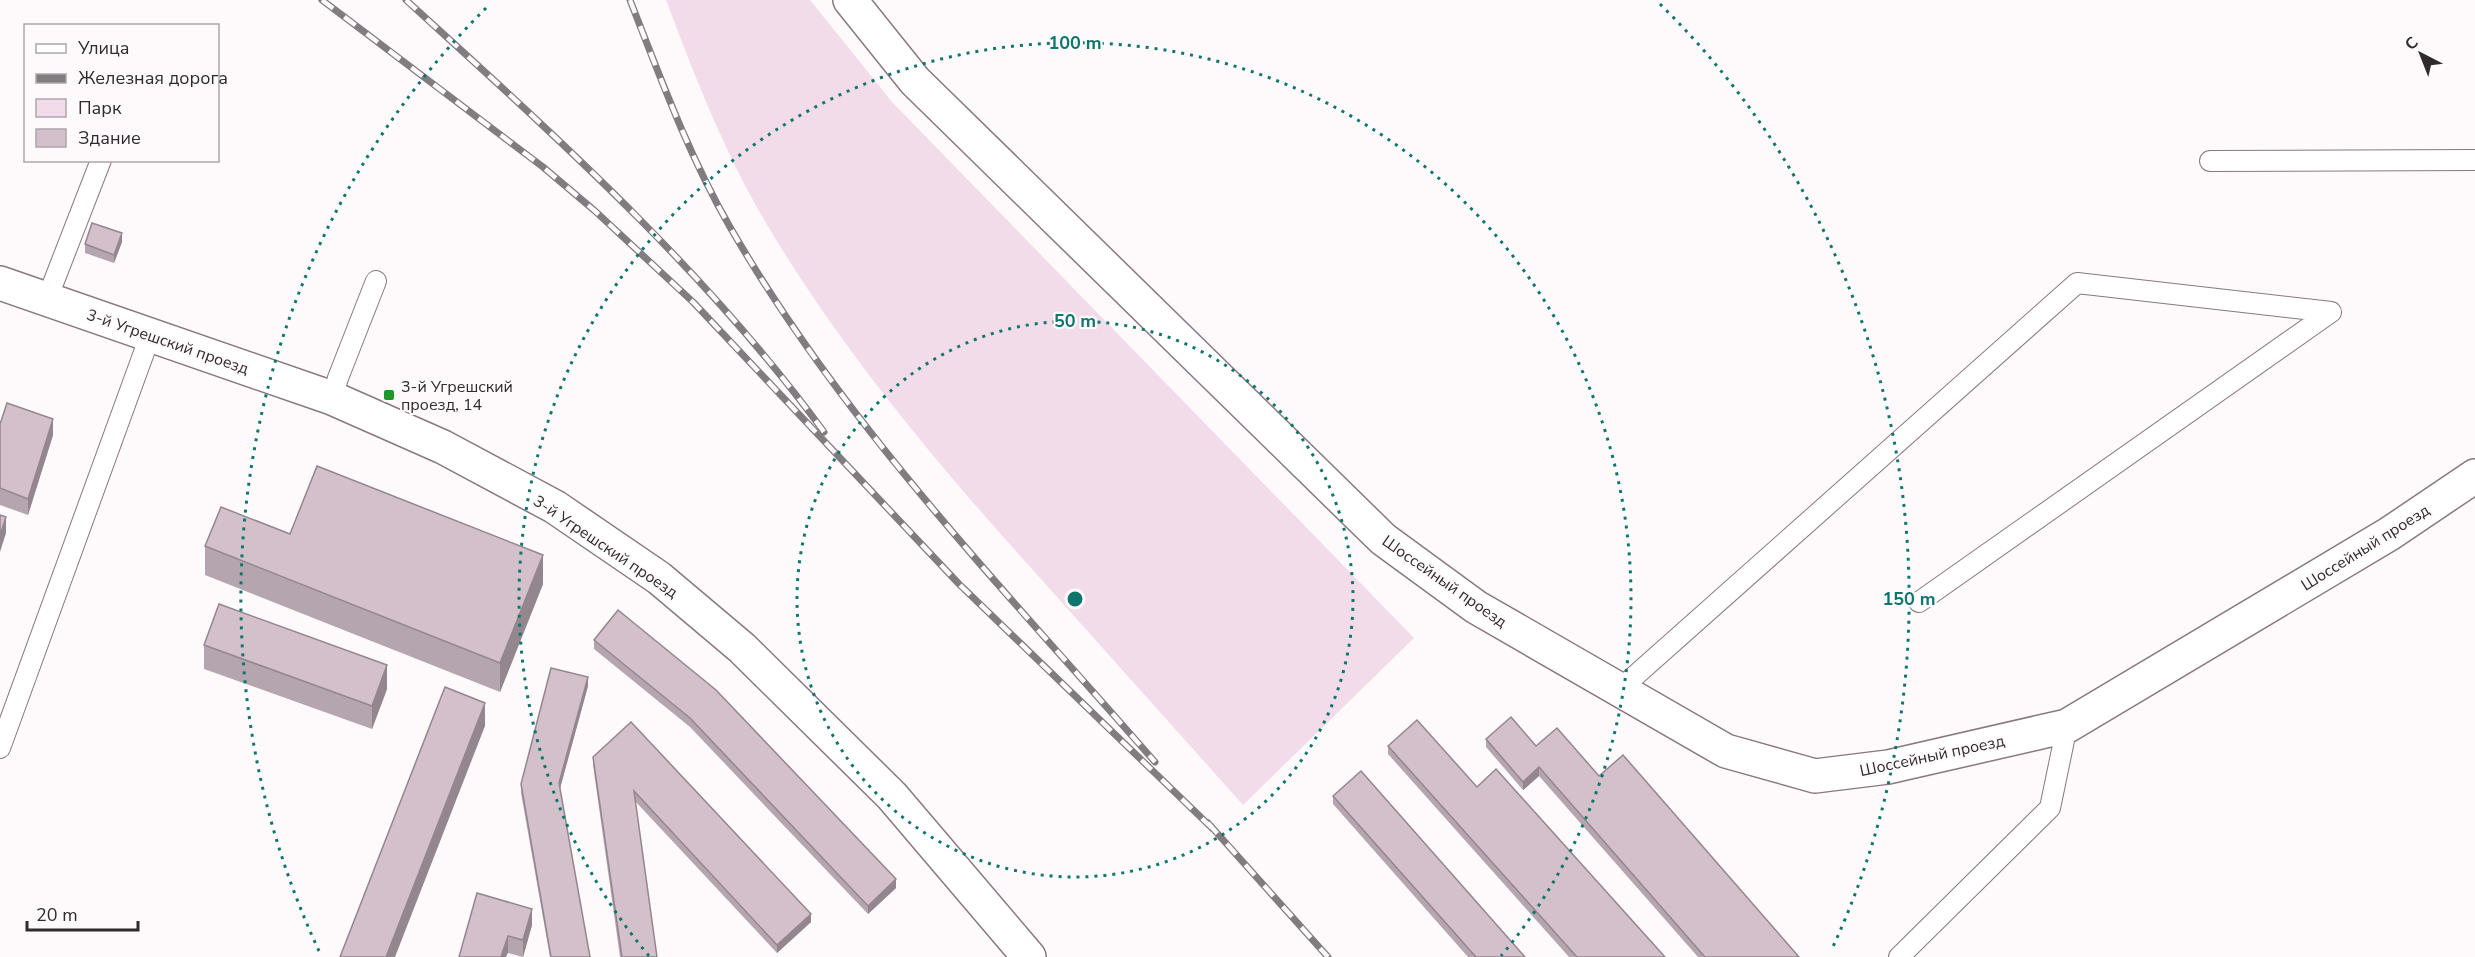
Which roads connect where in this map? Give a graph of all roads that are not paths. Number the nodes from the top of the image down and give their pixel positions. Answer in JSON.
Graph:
{"nodes":[{"id":1,"x":850,"y":0,"type":"edge"},
{"id":2,"x":2475,"y":160,"type":"edge"},
{"id":3,"x":2210,"y":161,"type":"dead end"},
{"id":4,"x":100,"y":162,"type":"edge"},
{"id":5,"x":376,"y":281,"type":"dead end"},
{"id":6,"x":0,"y":283,"type":"edge"},
{"id":7,"x":47,"y":299,"type":"junction"},
{"id":8,"x":150,"y":336,"type":"junction"},
{"id":9,"x":332,"y":398,"type":"junction"},
{"id":10,"x":2475,"y":477,"type":"edge"},
{"id":11,"x":1919,"y":602,"type":"dead end"},
{"id":12,"x":1618,"y":690,"type":"junction"},
{"id":13,"x":2067,"y":726,"type":"junction"},
{"id":14,"x":0,"y":748,"type":"edge"},
{"id":15,"x":1029,"y":957,"type":"edge"},
{"id":16,"x":1899,"y":957,"type":"edge"}],
"edges":[{"from":1,"to":12,"type":"street","name":"Шоссейный проезд"},
{"from":2,"to":3,"type":"lane"},
{"from":4,"to":7,"type":"lane"},
{"from":5,"to":9,"type":"lane"},
{"from":6,"to":7,"type":"street","name":"3-й Угрешский проезд"},
{"from":7,"to":8,"type":"street","name":"3-й Угрешский проезд"},
{"from":8,"to":9,"type":"street","name":"3-й Угрешский проезд"},
{"from":8,"to":14,"type":"lane"},
{"from":9,"to":15,"type":"street","name":"3-й Угрешский проезд"},
{"from":10,"to":13,"type":"street","name":"Шоссейный проезд"},
{"from":11,"to":12,"type":"lane"},
{"from":12,"to":13,"type":"street","name":"Шоссейный проезд"},
{"from":13,"to":16,"type":"lane"}]}
